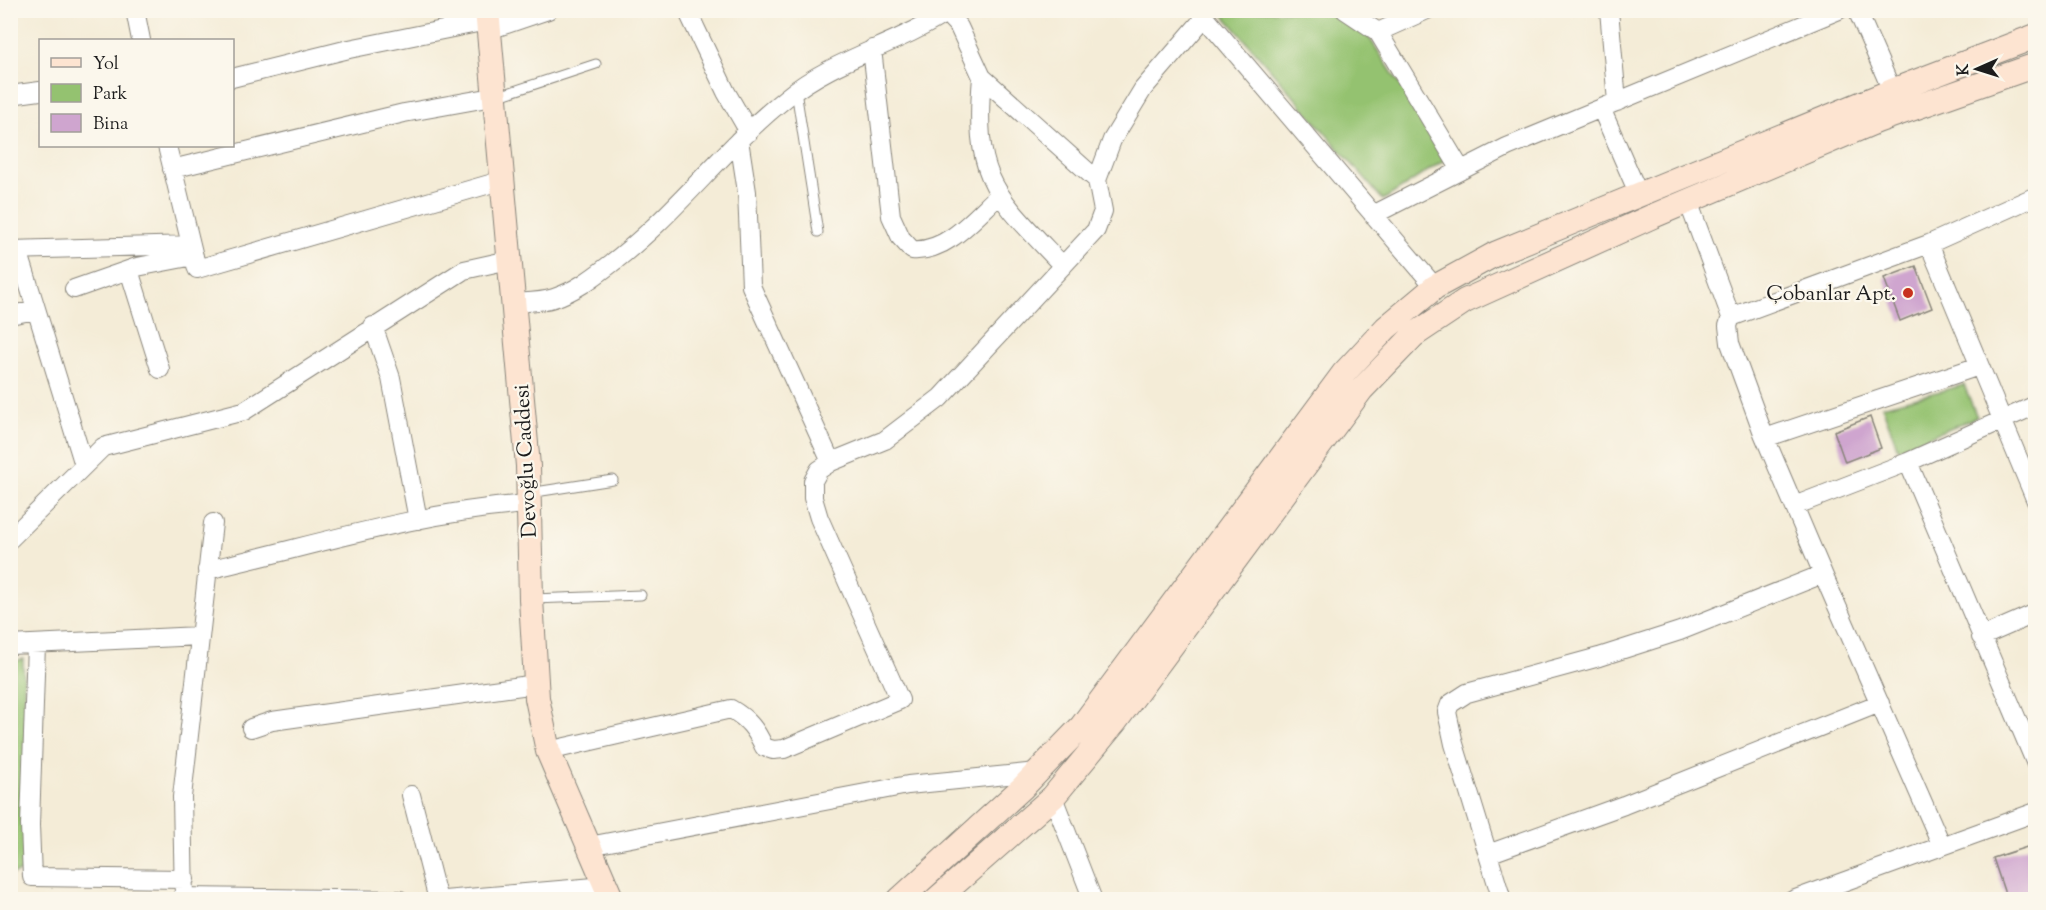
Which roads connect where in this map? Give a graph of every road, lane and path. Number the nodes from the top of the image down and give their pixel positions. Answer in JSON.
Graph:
{"nodes":[{"id":1,"x":135,"y":10,"type":"edge"},
{"id":2,"x":548,"y":10,"type":"edge"},
{"id":3,"x":687,"y":10,"type":"edge"},
{"id":4,"x":1346,"y":10,"type":"edge"},
{"id":5,"x":1427,"y":10,"type":"edge"},
{"id":6,"x":1609,"y":10,"type":"edge"},
{"id":7,"x":1839,"y":10,"type":"edge"},
{"id":8,"x":1857,"y":10,"type":"edge"},
{"id":9,"x":948,"y":12,"type":"edge"},
{"id":10,"x":1202,"y":14,"type":"edge"},
{"id":11,"x":488,"y":20,"type":"edge"},
{"id":12,"x":1378,"y":32,"type":"junction"},
{"id":13,"x":2036,"y":36,"type":"edge"},
{"id":14,"x":141,"y":39,"type":"edge"},
{"id":15,"x":872,"y":49,"type":"junction"},
{"id":16,"x":596,"y":64,"type":"dead end"},
{"id":17,"x":2036,"y":65,"type":"edge"},
{"id":18,"x":982,"y":77,"type":"junction"},
{"id":19,"x":234,"y":78,"type":"edge"},
{"id":20,"x":39,"y":91,"type":"edge"},
{"id":21,"x":796,"y":91,"type":"junction"},
{"id":22,"x":1892,"y":91,"type":"junction"},
{"id":23,"x":10,"y":95,"type":"edge"},
{"id":24,"x":493,"y":97,"type":"junction"},
{"id":25,"x":1609,"y":105,"type":"junction"},
{"id":26,"x":744,"y":136,"type":"junction"},
{"id":27,"x":167,"y":147,"type":"edge"},
{"id":28,"x":172,"y":169,"type":"junction"},
{"id":29,"x":1461,"y":170,"type":"junction"},
{"id":30,"x":1097,"y":180,"type":"junction"},
{"id":31,"x":500,"y":181,"type":"junction"},
{"id":32,"x":999,"y":195,"type":"junction"},
{"id":33,"x":1639,"y":195,"type":"junction"},
{"id":34,"x":2036,"y":196,"type":"edge"},
{"id":35,"x":1688,"y":201,"type":"junction"},
{"id":36,"x":1373,"y":215,"type":"junction"},
{"id":37,"x":818,"y":232,"type":"dead end"},
{"id":38,"x":1929,"y":244,"type":"junction"},
{"id":39,"x":14,"y":250,"type":"edge"},
{"id":40,"x":193,"y":251,"type":"junction"},
{"id":41,"x":509,"y":260,"type":"junction"},
{"id":42,"x":1063,"y":266,"type":"junction"},
{"id":43,"x":129,"y":270,"type":"junction"},
{"id":44,"x":1435,"y":287,"type":"junction"},
{"id":45,"x":74,"y":289,"type":"dead end"},
{"id":46,"x":513,"y":303,"type":"junction"},
{"id":47,"x":36,"y":310,"type":"junction"},
{"id":48,"x":10,"y":315,"type":"edge"},
{"id":49,"x":1731,"y":317,"type":"junction"},
{"id":50,"x":374,"y":326,"type":"junction"},
{"id":51,"x":1979,"y":366,"type":"junction"},
{"id":52,"x":160,"y":369,"type":"dead end"},
{"id":53,"x":2036,"y":405,"type":"edge"},
{"id":54,"x":2000,"y":420,"type":"junction"},
{"id":55,"x":1765,"y":438,"type":"junction"},
{"id":56,"x":831,"y":462,"type":"junction"},
{"id":57,"x":1908,"y":462,"type":"junction"},
{"id":58,"x":84,"y":465,"type":"junction"},
{"id":59,"x":2031,"y":476,"type":"edge"},
{"id":60,"x":613,"y":480,"type":"dead end"},
{"id":61,"x":529,"y":499,"type":"junction"},
{"id":62,"x":2036,"y":501,"type":"edge"},
{"id":63,"x":1794,"y":506,"type":"junction"},
{"id":64,"x":418,"y":520,"type":"junction"},
{"id":65,"x":213,"y":523,"type":"dead end"},
{"id":66,"x":10,"y":539,"type":"edge"},
{"id":67,"x":207,"y":570,"type":"junction"},
{"id":68,"x":1823,"y":574,"type":"junction"},
{"id":69,"x":641,"y":595,"type":"dead end"},
{"id":70,"x":531,"y":599,"type":"junction"},
{"id":71,"x":2036,"y":613,"type":"edge"},
{"id":72,"x":199,"y":636,"type":"junction"},
{"id":73,"x":1981,"y":637,"type":"junction"},
{"id":74,"x":36,"y":644,"type":"junction"},
{"id":75,"x":10,"y":645,"type":"edge"},
{"id":76,"x":536,"y":684,"type":"junction"},
{"id":77,"x":1880,"y":703,"type":"junction"},
{"id":78,"x":251,"y":728,"type":"dead end"},
{"id":79,"x":548,"y":751,"type":"junction"},
{"id":80,"x":2036,"y":764,"type":"edge"},
{"id":81,"x":1038,"y":772,"type":"junction"},
{"id":82,"x":411,"y":795,"type":"dead end"},
{"id":83,"x":1053,"y":797,"type":"junction"},
{"id":84,"x":2036,"y":812,"type":"edge"},
{"id":85,"x":589,"y":846,"type":"junction"},
{"id":86,"x":1942,"y":846,"type":"junction"},
{"id":87,"x":1488,"y":854,"type":"junction"},
{"id":88,"x":184,"y":892,"type":"edge"},
{"id":89,"x":1833,"y":892,"type":"edge"},
{"id":90,"x":609,"y":893,"type":"edge"},
{"id":91,"x":400,"y":900,"type":"edge"},
{"id":92,"x":438,"y":900,"type":"edge"},
{"id":93,"x":444,"y":900,"type":"edge"},
{"id":94,"x":899,"y":900,"type":"edge"},
{"id":95,"x":936,"y":900,"type":"edge"},
{"id":96,"x":1094,"y":900,"type":"edge"},
{"id":97,"x":1502,"y":900,"type":"edge"},
{"id":98,"x":1793,"y":900,"type":"edge"}],
"edges":[{"from":1,"to":14,"type":"street"},
{"from":2,"to":11,"type":"street"},
{"from":3,"to":26,"type":"street"},
{"from":4,"to":12,"type":"street"},
{"from":5,"to":12,"type":"street"},
{"from":6,"to":25,"type":"street"},
{"from":7,"to":25,"type":"street"},
{"from":8,"to":22,"type":"street"},
{"from":9,"to":15,"type":"street"},
{"from":9,"to":18,"type":"street"},
{"from":10,"to":30,"type":"street"},
{"from":10,"to":36,"type":"street"},
{"from":11,"to":19,"type":"street"},
{"from":11,"to":24,"type":"street","name":"Devoğlu Caddesi"},
{"from":12,"to":29,"type":"street"},
{"from":13,"to":22,"type":"street"},
{"from":15,"to":21,"type":"street"},
{"from":15,"to":32,"type":"street"},
{"from":16,"to":24,"type":"lane"},
{"from":17,"to":35,"type":"street"},
{"from":18,"to":30,"type":"street"},
{"from":18,"to":32,"type":"street"},
{"from":20,"to":23,"type":"street"},
{"from":21,"to":26,"type":"street"},
{"from":21,"to":37,"type":"lane"},
{"from":22,"to":33,"type":"street"},
{"from":24,"to":28,"type":"street"},
{"from":24,"to":31,"type":"street","name":"Devoğlu Caddesi"},
{"from":25,"to":29,"type":"street"},
{"from":25,"to":33,"type":"street"},
{"from":26,"to":46,"type":"street"},
{"from":26,"to":56,"type":"street"},
{"from":27,"to":28,"type":"street"},
{"from":28,"to":40,"type":"street"},
{"from":29,"to":36,"type":"street"},
{"from":30,"to":42,"type":"street"},
{"from":31,"to":40,"type":"street"},
{"from":31,"to":41,"type":"street","name":"Devoğlu Caddesi"},
{"from":32,"to":42,"type":"street"},
{"from":33,"to":44,"type":"street"},
{"from":34,"to":38,"type":"street"},
{"from":35,"to":49,"type":"street"},
{"from":35,"to":83,"type":"street"},
{"from":36,"to":44,"type":"street"},
{"from":38,"to":49,"type":"street"},
{"from":38,"to":51,"type":"street"},
{"from":39,"to":40,"type":"street"},
{"from":39,"to":47,"type":"street"},
{"from":40,"to":43,"type":"street"},
{"from":41,"to":46,"type":"street","name":"Devoğlu Caddesi"},
{"from":41,"to":50,"type":"street"},
{"from":42,"to":56,"type":"street"},
{"from":43,"to":45,"type":"street"},
{"from":43,"to":52,"type":"street"},
{"from":44,"to":81,"type":"street"},
{"from":46,"to":61,"type":"street","name":"Devoğlu Caddesi"},
{"from":47,"to":48,"type":"street"},
{"from":47,"to":58,"type":"street"},
{"from":49,"to":55,"type":"street"},
{"from":50,"to":58,"type":"street"},
{"from":50,"to":64,"type":"street"},
{"from":51,"to":54,"type":"street"},
{"from":51,"to":55,"type":"street"},
{"from":53,"to":54,"type":"street"},
{"from":54,"to":57,"type":"street"},
{"from":54,"to":59,"type":"street"},
{"from":55,"to":63,"type":"street"},
{"from":56,"to":79,"type":"street"},
{"from":57,"to":63,"type":"street"},
{"from":57,"to":73,"type":"street"},
{"from":58,"to":66,"type":"street"},
{"from":59,"to":62,"type":"street"},
{"from":60,"to":61,"type":"lane"},
{"from":61,"to":64,"type":"street"},
{"from":61,"to":70,"type":"street","name":"Devoğlu Caddesi"},
{"from":63,"to":68,"type":"street"},
{"from":64,"to":67,"type":"street"},
{"from":65,"to":67,"type":"street"},
{"from":67,"to":72,"type":"street"},
{"from":68,"to":77,"type":"street"},
{"from":68,"to":87,"type":"street"},
{"from":69,"to":70,"type":"lane"},
{"from":70,"to":76,"type":"street","name":"Devoğlu Caddesi"},
{"from":71,"to":73,"type":"street"},
{"from":72,"to":74,"type":"street"},
{"from":72,"to":88,"type":"street"},
{"from":73,"to":80,"type":"street"},
{"from":74,"to":75,"type":"street"},
{"from":74,"to":88,"type":"street"},
{"from":76,"to":78,"type":"street"},
{"from":76,"to":79,"type":"street","name":"Devoğlu Caddesi"},
{"from":77,"to":86,"type":"street"},
{"from":77,"to":87,"type":"street"},
{"from":79,"to":85,"type":"street","name":"Devoğlu Caddesi"},
{"from":81,"to":85,"type":"street"},
{"from":81,"to":94,"type":"street"},
{"from":82,"to":92,"type":"street"},
{"from":83,"to":95,"type":"street"},
{"from":83,"to":96,"type":"street"},
{"from":84,"to":86,"type":"street"},
{"from":85,"to":90,"type":"street","name":"Devoğlu Caddesi"},
{"from":86,"to":89,"type":"street"},
{"from":87,"to":97,"type":"street"},
{"from":88,"to":91,"type":"street"},
{"from":89,"to":98,"type":"street"},
{"from":90,"to":93,"type":"street"}]}
